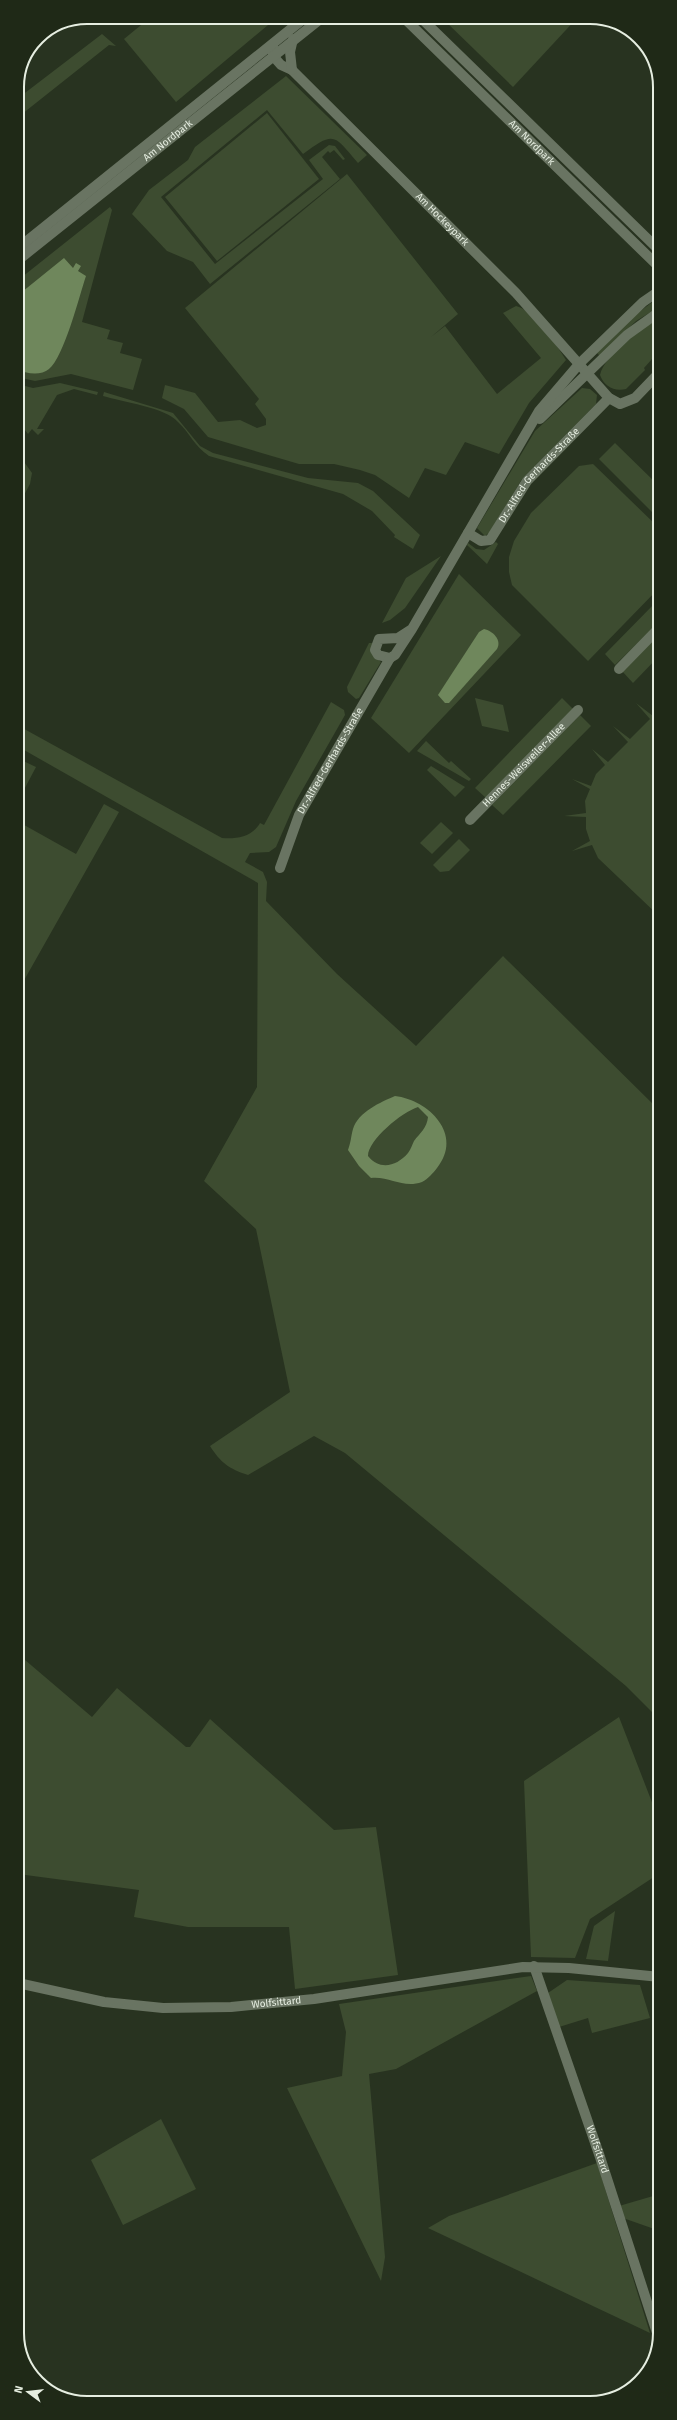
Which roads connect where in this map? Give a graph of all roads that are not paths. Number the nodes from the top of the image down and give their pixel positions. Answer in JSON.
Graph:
{"nodes":[{"id":1,"x":297,"y":24,"type":"edge"},
{"id":2,"x":314,"y":24,"type":"edge"},
{"id":3,"x":410,"y":24,"type":"edge"},
{"id":4,"x":427,"y":24,"type":"edge"},
{"id":5,"x":294,"y":39,"type":"junction"},
{"id":6,"x":273,"y":44,"type":"junction"},
{"id":7,"x":273,"y":56,"type":"junction"},
{"id":8,"x":292,"y":70,"type":"junction"},
{"id":9,"x":24,"y":243,"type":"edge"},
{"id":10,"x":653,"y":244,"type":"edge"},
{"id":11,"x":24,"y":256,"type":"edge"},
{"id":12,"x":653,"y":261,"type":"edge"},
{"id":13,"x":653,"y":295,"type":"edge"},
{"id":14,"x":653,"y":316,"type":"edge"},
{"id":15,"x":580,"y":363,"type":"junction"},
{"id":16,"x":588,"y":374,"type":"junction"},
{"id":17,"x":653,"y":379,"type":"edge"},
{"id":18,"x":609,"y":398,"type":"junction"},
{"id":19,"x":527,"y":431,"type":"junction"},
{"id":20,"x":468,"y":533,"type":"junction"},
{"id":21,"x":412,"y":629,"type":"junction"},
{"id":22,"x":653,"y":634,"type":"edge"},
{"id":23,"x":390,"y":658,"type":"junction"},
{"id":24,"x":619,"y":669,"type":"dead end"},
{"id":25,"x":578,"y":710,"type":"dead end"},
{"id":26,"x":470,"y":820,"type":"dead end"},
{"id":27,"x":280,"y":868,"type":"dead end"},
{"id":28,"x":534,"y":1966,"type":"junction"},
{"id":29,"x":653,"y":1976,"type":"edge"},
{"id":30,"x":24,"y":1984,"type":"edge"},
{"id":31,"x":653,"y":2322,"type":"edge"}],
"edges":[{"from":1,"to":6,"type":"street","name":"Am Nordpark"},
{"from":2,"to":5,"type":"street","name":"Am Nordpark"},
{"from":3,"to":12,"type":"street","name":"Am Nordpark"},
{"from":4,"to":10,"type":"street","name":"Am Nordpark"},
{"from":5,"to":7,"type":"street","name":"Am Nordpark"},
{"from":5,"to":8,"type":"street"},
{"from":6,"to":7,"type":"street"},
{"from":6,"to":9,"type":"street","name":"Am Nordpark"},
{"from":7,"to":8,"type":"street","name":"Am Hockeypark"},
{"from":7,"to":11,"type":"street","name":"Am Nordpark"},
{"from":8,"to":15,"type":"street","name":"Am Hockeypark"},
{"from":13,"to":15,"type":"street","name":"Dr.-Alfred-Gerhards-Straße"},
{"from":14,"to":16,"type":"street","name":"Dr.-Alfred-Gerhards-Straße"},
{"from":15,"to":16,"type":"street","name":"Am Hockeypark"},
{"from":15,"to":19,"type":"street","name":"Dr.-Alfred-Gerhards-Straße"},
{"from":16,"to":18,"type":"street"},
{"from":16,"to":19,"type":"street","name":"Dr.-Alfred-Gerhards-Straße"},
{"from":17,"to":18,"type":"street"},
{"from":18,"to":20,"type":"street","name":"Dr.-Alfred-Gerhards-Straße"},
{"from":19,"to":20,"type":"street","name":"Dr.-Alfred-Gerhards-Straße"},
{"from":20,"to":21,"type":"street","name":"Dr.-Alfred-Gerhards-Straße"},
{"from":21,"to":23,"type":"street","name":"Dr.-Alfred-Gerhards-Straße"},
{"from":21,"to":23,"type":"street"},
{"from":22,"to":24,"type":"street"},
{"from":23,"to":27,"type":"street","name":"Dr.-Alfred-Gerhards-Straße"},
{"from":25,"to":26,"type":"street","name":"Hennes-Weisweiler-Allee"},
{"from":28,"to":29,"type":"street","name":"Wolfsittard"},
{"from":28,"to":30,"type":"street","name":"Wolfsittard"},
{"from":28,"to":31,"type":"street","name":"Wolfsittard"}]}
